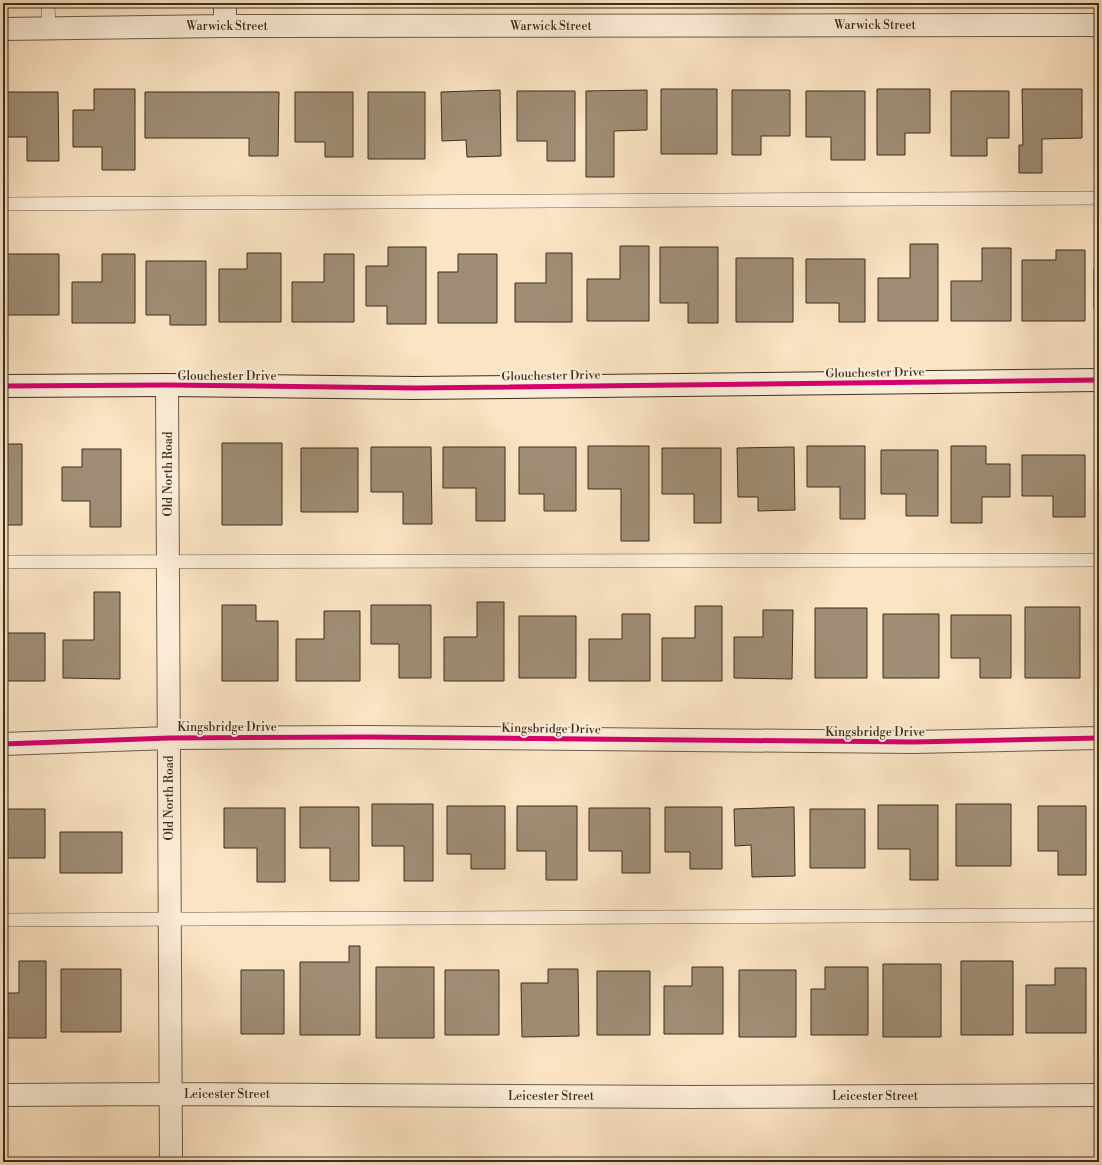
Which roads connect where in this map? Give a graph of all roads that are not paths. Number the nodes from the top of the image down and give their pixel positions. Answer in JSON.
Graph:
{"nodes":[{"id":1,"x":48,"y":3,"type":"edge"},
{"id":2,"x":225,"y":3,"type":"edge"},
{"id":3,"x":1099,"y":25,"type":"edge"},
{"id":4,"x":225,"y":26,"type":"junction"},
{"id":5,"x":3,"y":29,"type":"edge"},
{"id":6,"x":49,"y":29,"type":"junction"},
{"id":7,"x":1099,"y":198,"type":"edge"},
{"id":8,"x":3,"y":204,"type":"edge"},
{"id":9,"x":1099,"y":380,"type":"edge"},
{"id":10,"x":167,"y":385,"type":"junction"},
{"id":11,"x":3,"y":386,"type":"edge"},
{"id":12,"x":1099,"y":560,"type":"edge"},
{"id":13,"x":3,"y":562,"type":"edge"},
{"id":14,"x":168,"y":562,"type":"junction"},
{"id":15,"x":169,"y":738,"type":"junction"},
{"id":16,"x":1099,"y":738,"type":"edge"},
{"id":17,"x":3,"y":744,"type":"edge"},
{"id":18,"x":1099,"y":915,"type":"edge"},
{"id":19,"x":170,"y":919,"type":"junction"},
{"id":20,"x":3,"y":920,"type":"edge"},
{"id":21,"x":171,"y":1094,"type":"junction"},
{"id":22,"x":3,"y":1095,"type":"edge"},
{"id":23,"x":1099,"y":1095,"type":"edge"},
{"id":24,"x":171,"y":1162,"type":"edge"}],
"edges":[{"from":1,"to":6,"type":"lane"},
{"from":2,"to":4,"type":"street"},
{"from":3,"to":4,"type":"street","name":"Warwick Street"},
{"from":4,"to":6,"type":"street","name":"Warwick Street"},
{"from":5,"to":6,"type":"street","name":"Warwick Street"},
{"from":7,"to":8,"type":"lane"},
{"from":9,"to":10,"type":"street","name":"Glouchester Drive"},
{"from":10,"to":11,"type":"street","name":"Glouchester Drive"},
{"from":10,"to":14,"type":"street","name":"Old North Road"},
{"from":12,"to":14,"type":"lane"},
{"from":13,"to":14,"type":"lane"},
{"from":14,"to":15,"type":"street","name":"Old North Road"},
{"from":15,"to":16,"type":"street","name":"Kingsbridge Drive"},
{"from":15,"to":17,"type":"street","name":"Kingsbridge Drive"},
{"from":15,"to":19,"type":"street","name":"Old North Road"},
{"from":18,"to":19,"type":"lane"},
{"from":19,"to":20,"type":"lane"},
{"from":19,"to":21,"type":"street","name":"Old North Road"},
{"from":21,"to":22,"type":"street","name":"Leicester Street"},
{"from":21,"to":23,"type":"street","name":"Leicester Street"},
{"from":21,"to":24,"type":"street","name":"Old North Road"}]}
